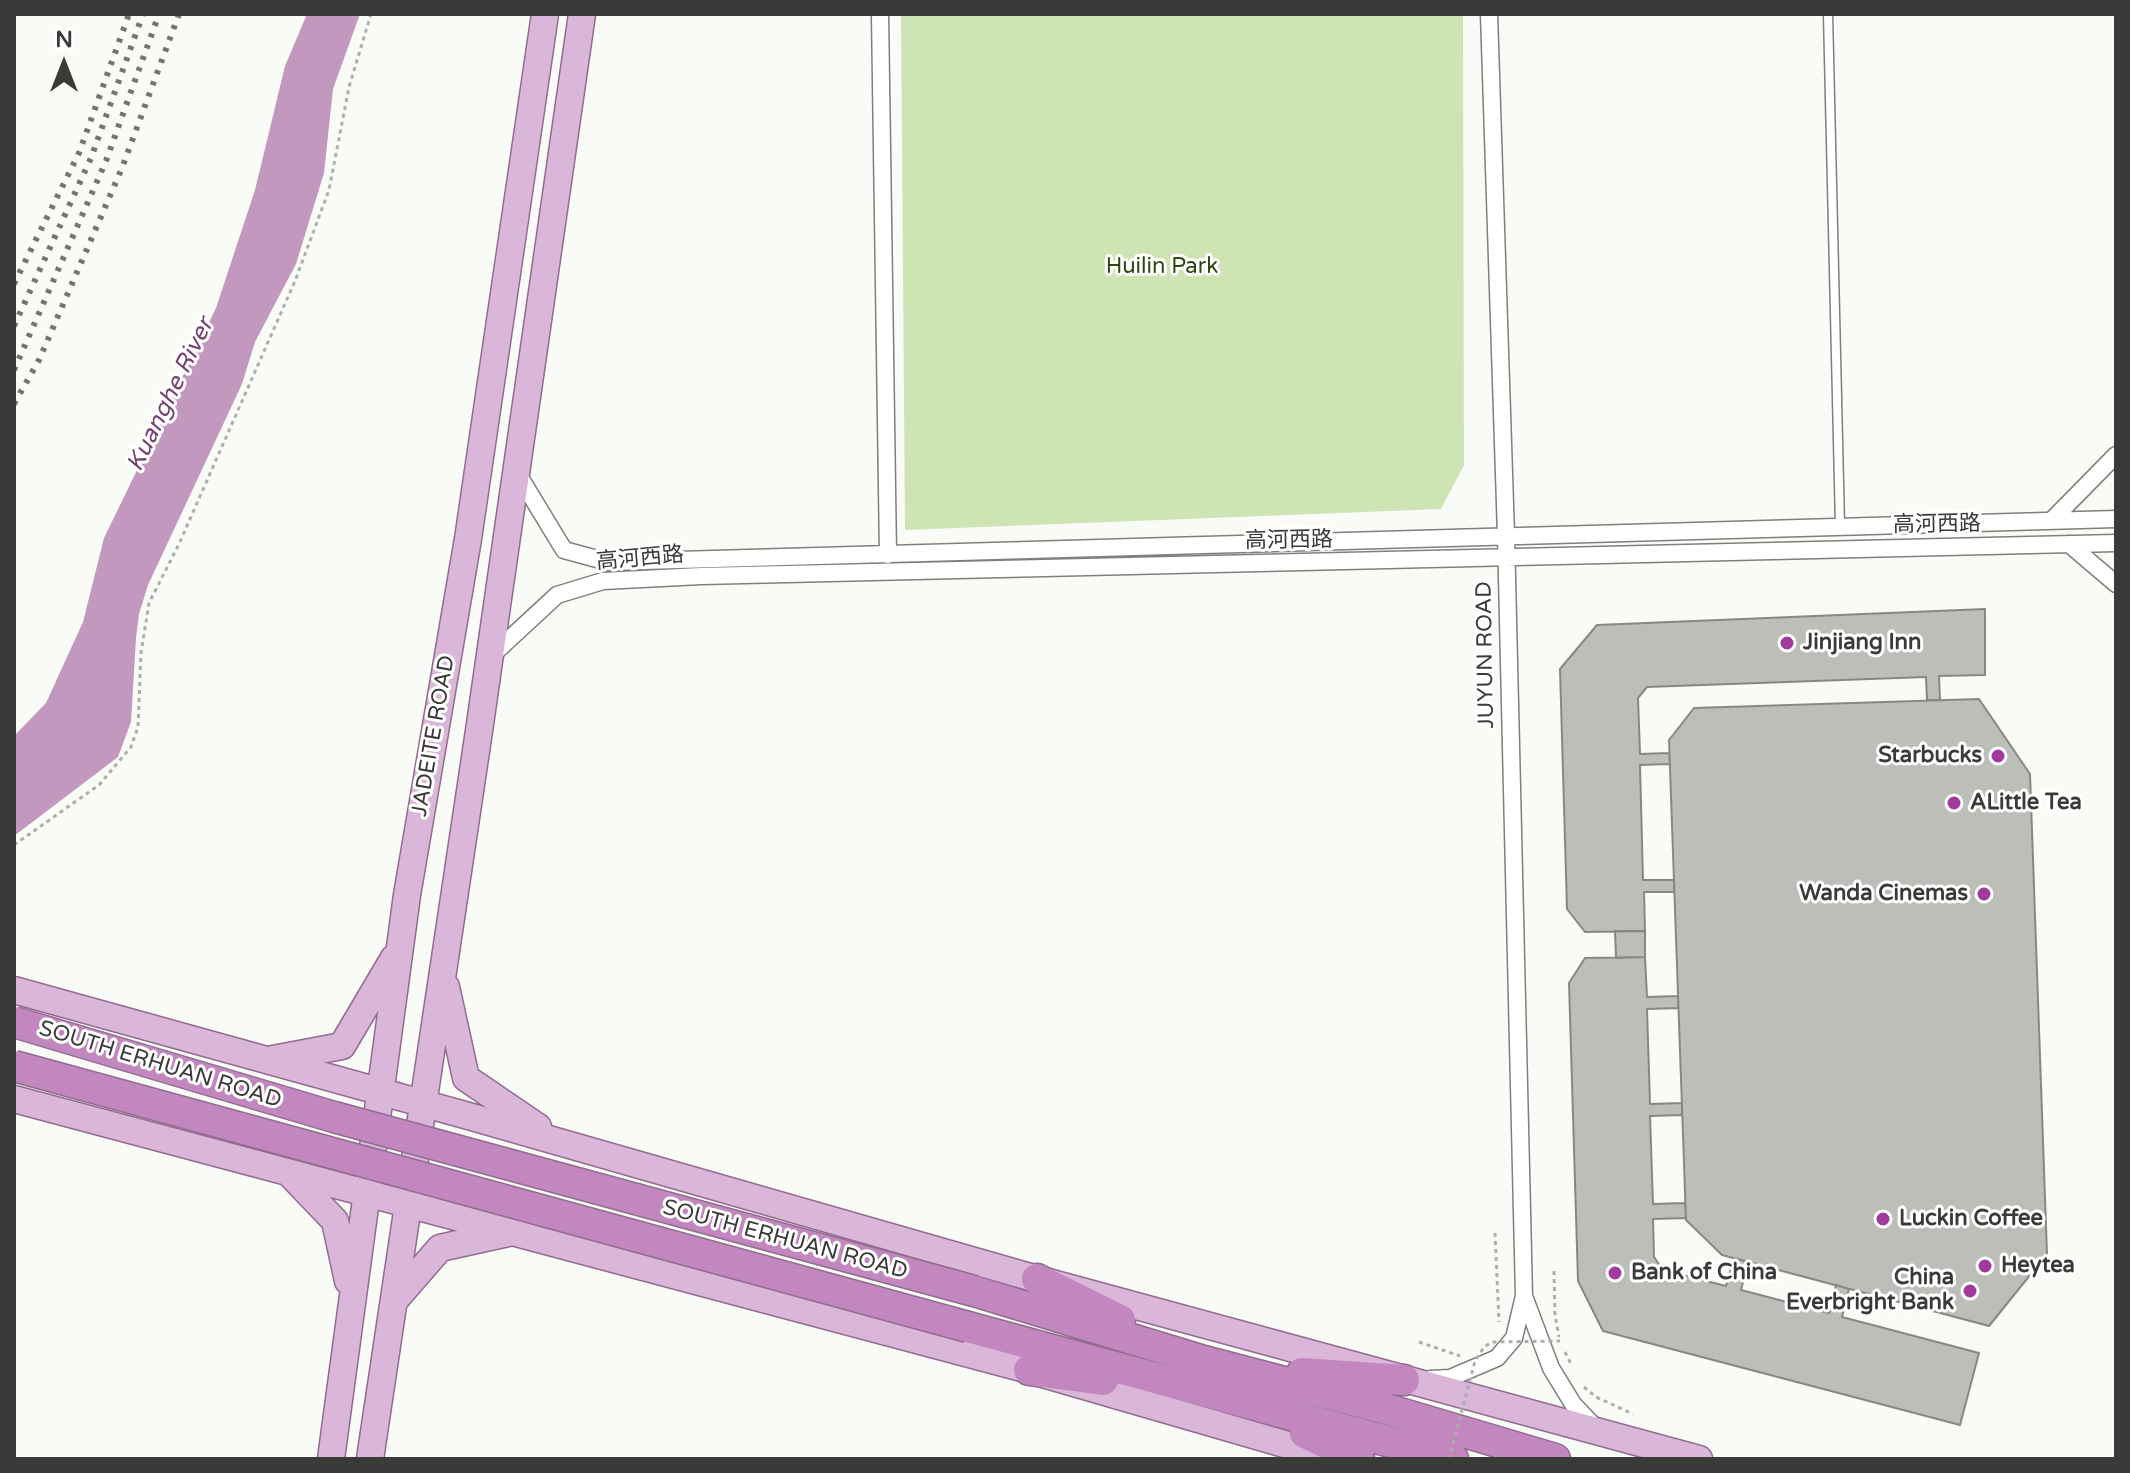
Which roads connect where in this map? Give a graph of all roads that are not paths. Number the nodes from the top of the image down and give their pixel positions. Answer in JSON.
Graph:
{"nodes":[{"id":1,"x":545,"y":14,"type":"edge"},
{"id":2,"x":880,"y":14,"type":"edge"},
{"id":3,"x":1489,"y":14,"type":"edge"},
{"id":4,"x":1828,"y":14,"type":"edge"},
{"id":5,"x":583,"y":16,"type":"edge"},
{"id":6,"x":2116,"y":455,"type":"edge"},
{"id":7,"x":516,"y":471,"type":"junction"},
{"id":8,"x":2116,"y":519,"type":"edge"},
{"id":9,"x":2051,"y":521,"type":"junction"},
{"id":10,"x":1840,"y":526,"type":"junction"},
{"id":11,"x":1506,"y":535,"type":"junction"},
{"id":12,"x":2116,"y":543,"type":"edge"},
{"id":13,"x":2069,"y":544,"type":"junction"},
{"id":14,"x":888,"y":555,"type":"junction"},
{"id":15,"x":1506,"y":558,"type":"junction"},
{"id":16,"x":2116,"y":584,"type":"edge"},
{"id":17,"x":490,"y":657,"type":"junction"},
{"id":18,"x":400,"y":948,"type":"junction"},
{"id":19,"x":443,"y":972,"type":"junction"},
{"id":20,"x":14,"y":990,"type":"edge"},
{"id":21,"x":14,"y":1022,"type":"edge"},
{"id":22,"x":266,"y":1060,"type":"junction"},
{"id":23,"x":14,"y":1066,"type":"edge"},
{"id":24,"x":380,"y":1091,"type":"junction"},
{"id":25,"x":14,"y":1099,"type":"edge"},
{"id":26,"x":423,"y":1103,"type":"junction"},
{"id":27,"x":561,"y":1142,"type":"junction"},
{"id":28,"x":289,"y":1173,"type":"junction"},
{"id":29,"x":366,"y":1193,"type":"junction"},
{"id":30,"x":408,"y":1204,"type":"junction"},
{"id":31,"x":512,"y":1232,"type":"junction"},
{"id":32,"x":1037,"y":1279,"type":"junction"},
{"id":33,"x":1524,"y":1296,"type":"junction"},
{"id":34,"x":352,"y":1300,"type":"junction"},
{"id":35,"x":394,"y":1301,"type":"junction"},
{"id":36,"x":1204,"y":1361,"type":"junction"},
{"id":37,"x":1239,"y":1368,"type":"junction"},
{"id":38,"x":1029,"y":1370,"type":"junction"},
{"id":39,"x":1404,"y":1380,"type":"junction"},
{"id":40,"x":1225,"y":1397,"type":"junction"},
{"id":41,"x":1599,"y":1432,"type":"junction"},
{"id":42,"x":331,"y":1459,"type":"edge"},
{"id":43,"x":370,"y":1459,"type":"edge"},
{"id":44,"x":1336,"y":1459,"type":"edge"},
{"id":45,"x":1359,"y":1459,"type":"edge"},
{"id":46,"x":1451,"y":1459,"type":"edge"},
{"id":47,"x":1555,"y":1459,"type":"edge"},
{"id":48,"x":1699,"y":1459,"type":"edge"}],
"edges":[{"from":1,"to":18,"type":"main road","name":"JADEITE ROAD"},
{"from":2,"to":14,"type":"street"},
{"from":3,"to":11,"type":"street","name":"JUYUN ROAD"},
{"from":4,"to":10,"type":"lane"},
{"from":5,"to":7,"type":"main road","name":"JADEITE ROAD"},
{"from":6,"to":9,"type":"street"},
{"from":7,"to":14,"type":"street","name":"高河西路"},
{"from":7,"to":17,"type":"main road","name":"JADEITE ROAD"},
{"from":8,"to":9,"type":"street","name":"高河西路"},
{"from":9,"to":10,"type":"street","name":"高河西路"},
{"from":10,"to":11,"type":"street","name":"高河西路"},
{"from":11,"to":14,"type":"street","name":"高河西路"},
{"from":11,"to":15,"type":"street","name":"JUYUN ROAD"},
{"from":12,"to":13,"type":"street","name":"高河西路"},
{"from":13,"to":15,"type":"street","name":"高河西路"},
{"from":13,"to":16,"type":"street"},
{"from":15,"to":17,"type":"street","name":"高河西路"},
{"from":15,"to":33,"type":"street","name":"JUYUN ROAD"},
{"from":17,"to":19,"type":"main road","name":"JADEITE ROAD"},
{"from":18,"to":22,"type":"main road"},
{"from":18,"to":24,"type":"main road","name":"JADEITE ROAD"},
{"from":19,"to":26,"type":"main road","name":"JADEITE ROAD"},
{"from":19,"to":27,"type":"main road"},
{"from":20,"to":22,"type":"main road"},
{"from":21,"to":36,"type":"highway","name":"SOUTH ERHUAN ROAD","bridge":true},
{"from":22,"to":24,"type":"main road"},
{"from":23,"to":40,"type":"highway","name":"SOUTH ERHUAN ROAD","bridge":true},
{"from":24,"to":26,"type":"main road"},
{"from":24,"to":29,"type":"main road","name":"JADEITE ROAD"},
{"from":25,"to":28,"type":"main road"},
{"from":26,"to":27,"type":"main road"},
{"from":26,"to":30,"type":"main road","name":"JADEITE ROAD"},
{"from":27,"to":32,"type":"main road"},
{"from":28,"to":29,"type":"main road"},
{"from":28,"to":34,"type":"main road"},
{"from":29,"to":30,"type":"main road"},
{"from":29,"to":34,"type":"main road","name":"JADEITE ROAD"},
{"from":30,"to":31,"type":"main road"},
{"from":30,"to":35,"type":"main road","name":"JADEITE ROAD"},
{"from":31,"to":35,"type":"main road"},
{"from":31,"to":38,"type":"main road"},
{"from":32,"to":36,"type":"highway"},
{"from":32,"to":39,"type":"main road"},
{"from":33,"to":39,"type":"street"},
{"from":33,"to":41,"type":"street"},
{"from":34,"to":42,"type":"main road","name":"JADEITE ROAD"},
{"from":35,"to":43,"type":"main road","name":"JADEITE ROAD"},
{"from":36,"to":37,"type":"highway","name":"SOUTH ERHUAN ROAD"},
{"from":37,"to":39,"type":"highway"},
{"from":37,"to":47,"type":"highway","name":"SOUTH ERHUAN ROAD"},
{"from":38,"to":40,"type":"highway"},
{"from":38,"to":44,"type":"main road"},
{"from":39,"to":41,"type":"main road"},
{"from":40,"to":45,"type":"highway"},
{"from":40,"to":46,"type":"highway","name":"SOUTH ERHUAN ROAD"},
{"from":41,"to":48,"type":"main road"}]}
